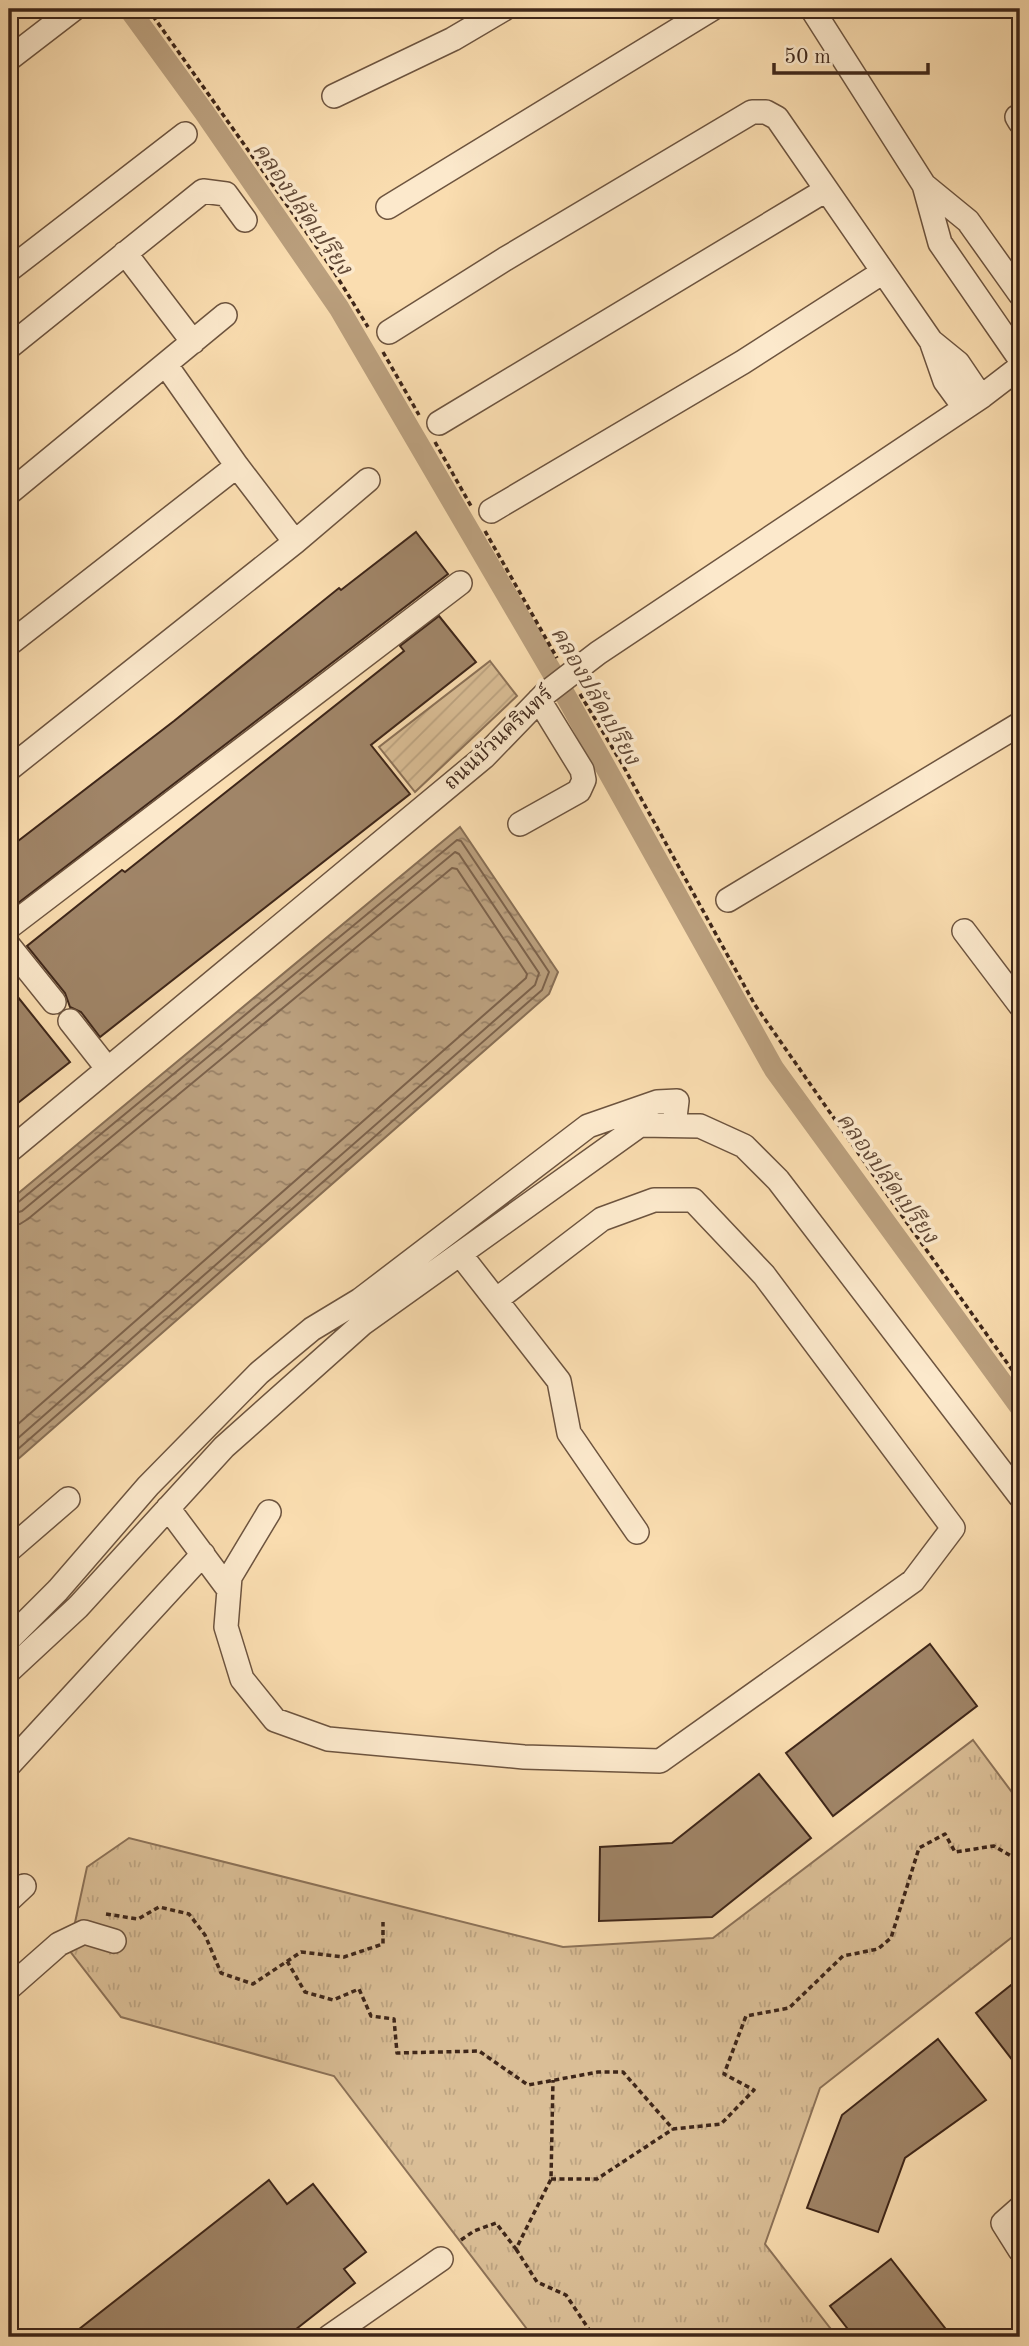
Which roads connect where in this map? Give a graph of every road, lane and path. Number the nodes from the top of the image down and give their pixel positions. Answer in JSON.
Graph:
{"nodes":[{"id":1,"x":75,"y":9,"type":"edge"},
{"id":2,"x":148,"y":9,"type":"edge"},
{"id":3,"x":504,"y":9,"type":"edge"},
{"id":4,"x":712,"y":9,"type":"edge"},
{"id":5,"x":812,"y":9,"type":"edge"},
{"id":6,"x":9,"y":59,"type":"edge"},
{"id":7,"x":334,"y":96,"type":"dead end"},
{"id":8,"x":185,"y":134,"type":"dead end"},
{"id":9,"x":924,"y":185,"type":"junction"},
{"id":10,"x":826,"y":190,"type":"junction"},
{"id":11,"x":388,"y":207,"type":"dead end"},
{"id":12,"x":245,"y":220,"type":"dead end"},
{"id":13,"x":125,"y":253,"type":"junction"},
{"id":14,"x":12,"y":260,"type":"edge"},
{"id":15,"x":883,"y":272,"type":"junction"},
{"id":16,"x":1020,"y":294,"type":"edge"},
{"id":17,"x":225,"y":315,"type":"dead end"},
{"id":18,"x":381,"y":338,"type":"junction"},
{"id":19,"x":193,"y":342,"type":"junction"},
{"id":20,"x":9,"y":347,"type":"edge"},
{"id":21,"x":1020,"y":359,"type":"edge"},
{"id":22,"x":166,"y":365,"type":"junction"},
{"id":23,"x":1020,"y":367,"type":"edge"},
{"id":24,"x":972,"y":402,"type":"junction"},
{"id":25,"x":431,"y":427,"type":"junction"},
{"id":26,"x":237,"y":466,"type":"junction"},
{"id":27,"x":368,"y":480,"type":"dead end"},
{"id":28,"x":9,"y":493,"type":"edge"},
{"id":29,"x":483,"y":517,"type":"junction"},
{"id":30,"x":295,"y":542,"type":"junction"},
{"id":31,"x":460,"y":583,"type":"dead end"},
{"id":32,"x":9,"y":644,"type":"edge"},
{"id":33,"x":564,"y":668,"type":"dead end"},
{"id":34,"x":578,"y":692,"type":"dead end"},
{"id":35,"x":542,"y":696,"type":"junction"},
{"id":36,"x":1020,"y":724,"type":"edge"},
{"id":37,"x":9,"y":769,"type":"edge"},
{"id":38,"x":520,"y":824,"type":"dead end"},
{"id":39,"x":728,"y":900,"type":"dead end"},
{"id":40,"x":9,"y":927,"type":"edge"},
{"id":41,"x":964,"y":931,"type":"dead end"},
{"id":42,"x":9,"y":946,"type":"edge"},
{"id":43,"x":54,"y":1002,"type":"dead end"},
{"id":44,"x":1020,"y":1005,"type":"edge"},
{"id":45,"x":70,"y":1021,"type":"dead end"},
{"id":46,"x":107,"y":1069,"type":"junction"},
{"id":47,"x":674,"y":1126,"type":"junction"},
{"id":48,"x":9,"y":1151,"type":"edge"},
{"id":49,"x":460,"y":1254,"type":"junction"},
{"id":50,"x":496,"y":1300,"type":"junction"},
{"id":51,"x":1020,"y":1381,"type":"edge"},
{"id":52,"x":1020,"y":1496,"type":"edge"},
{"id":53,"x":68,"y":1499,"type":"dead end"},
{"id":54,"x":168,"y":1508,"type":"junction"},
{"id":55,"x":269,"y":1512,"type":"dead end"},
{"id":56,"x":637,"y":1532,"type":"dead end"},
{"id":57,"x":9,"y":1550,"type":"edge"},
{"id":58,"x":203,"y":1554,"type":"junction"},
{"id":59,"x":229,"y":1590,"type":"junction"},
{"id":60,"x":9,"y":1639,"type":"edge"},
{"id":61,"x":9,"y":1671,"type":"edge"},
{"id":62,"x":9,"y":1765,"type":"edge"},
{"id":63,"x":1020,"y":1861,"type":"edge"},
{"id":64,"x":99,"y":1913,"type":"dead end"},
{"id":65,"x":383,"y":1922,"type":"dead end"},
{"id":66,"x":114,"y":1941,"type":"dead end"},
{"id":67,"x":287,"y":1961,"type":"junction"},
{"id":68,"x":9,"y":1988,"type":"edge"},
{"id":69,"x":553,"y":2080,"type":"junction"},
{"id":70,"x":673,"y":2129,"type":"junction"},
{"id":71,"x":551,"y":2179,"type":"junction"},
{"id":72,"x":1020,"y":2208,"type":"edge"},
{"id":73,"x":461,"y":2240,"type":"dead end"},
{"id":74,"x":516,"y":2249,"type":"junction"},
{"id":75,"x":1020,"y":2250,"type":"edge"},
{"id":76,"x":441,"y":2259,"type":"dead end"},
{"id":77,"x":344,"y":2333,"type":"edge"},
{"id":78,"x":594,"y":2337,"type":"edge"}],
"edges":[{"from":1,"to":6,"type":"street"},
{"from":2,"to":18,"type":"path"},
{"from":3,"to":7,"type":"street"},
{"from":4,"to":11,"type":"street"},
{"from":5,"to":9,"type":"street"},
{"from":8,"to":14,"type":"street"},
{"from":9,"to":16,"type":"street"},
{"from":9,"to":21,"type":"street"},
{"from":10,"to":15,"type":"street"},
{"from":10,"to":18,"type":"street"},
{"from":10,"to":25,"type":"street"},
{"from":12,"to":13,"type":"street"},
{"from":13,"to":19,"type":"street"},
{"from":13,"to":20,"type":"street"},
{"from":15,"to":24,"type":"street"},
{"from":15,"to":29,"type":"street"},
{"from":17,"to":19,"type":"street"},
{"from":18,"to":25,"type":"path"},
{"from":19,"to":22,"type":"street"},
{"from":22,"to":26,"type":"street"},
{"from":22,"to":28,"type":"street"},
{"from":23,"to":24,"type":"street","name":"ถนนบัวนครินทร์"},
{"from":24,"to":35,"type":"street","name":"ถนนบัวนครินทร์"},
{"from":25,"to":29,"type":"path"},
{"from":26,"to":30,"type":"street"},
{"from":26,"to":32,"type":"street"},
{"from":27,"to":30,"type":"street"},
{"from":29,"to":33,"type":"path"},
{"from":30,"to":37,"type":"street"},
{"from":31,"to":40,"type":"street"},
{"from":34,"to":51,"type":"path"},
{"from":35,"to":38,"type":"street"},
{"from":35,"to":46,"type":"street","name":"ถนนบัวนครินทร์"},
{"from":36,"to":39,"type":"street"},
{"from":41,"to":44,"type":"street"},
{"from":42,"to":43,"type":"street"},
{"from":45,"to":46,"type":"street"},
{"from":46,"to":48,"type":"street","name":"ถนนบัวนครินทร์"},
{"from":47,"to":49,"type":"street"},
{"from":47,"to":52,"type":"street"},
{"from":47,"to":60,"type":"street"},
{"from":49,"to":50,"type":"street"},
{"from":49,"to":54,"type":"street"},
{"from":50,"to":56,"type":"street"},
{"from":50,"to":59,"type":"street"},
{"from":53,"to":57,"type":"street"},
{"from":54,"to":58,"type":"street"},
{"from":54,"to":61,"type":"street"},
{"from":55,"to":59,"type":"street"},
{"from":58,"to":59,"type":"street"},
{"from":58,"to":62,"type":"street"},
{"from":63,"to":70,"type":"path"},
{"from":64,"to":67,"type":"path"},
{"from":65,"to":67,"type":"path"},
{"from":66,"to":68,"type":"street"},
{"from":67,"to":69,"type":"path"},
{"from":69,"to":70,"type":"path"},
{"from":69,"to":71,"type":"path"},
{"from":70,"to":71,"type":"path"},
{"from":71,"to":74,"type":"path"},
{"from":72,"to":75,"type":"street"},
{"from":73,"to":74,"type":"path"},
{"from":74,"to":78,"type":"path"},
{"from":76,"to":77,"type":"street"}]}
